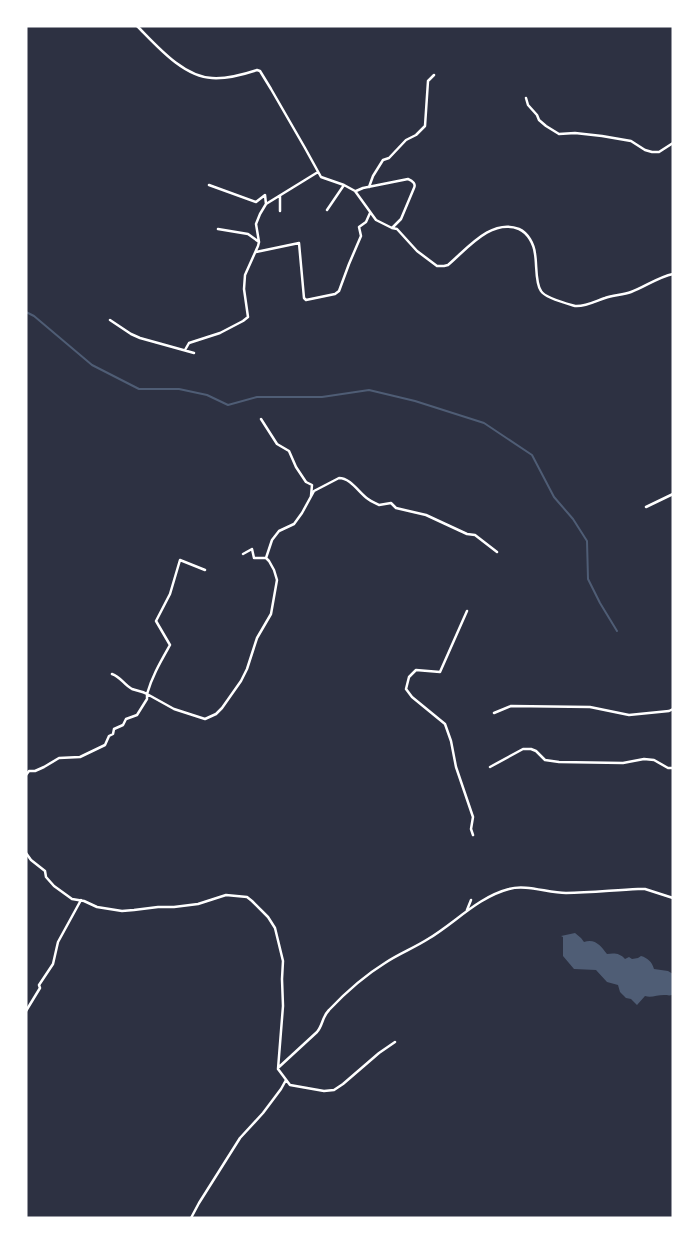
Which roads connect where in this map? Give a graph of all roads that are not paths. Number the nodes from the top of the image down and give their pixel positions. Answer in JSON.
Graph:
{"nodes":[{"id":1,"x":136,"y":26,"type":"edge"},
{"id":2,"x":434,"y":74,"type":"dead end"},
{"id":3,"x":526,"y":98,"type":"dead end"},
{"id":4,"x":673,"y":143,"type":"edge"},
{"id":5,"x":318,"y":172,"type":"junction"},
{"id":6,"x":344,"y":185,"type":"junction"},
{"id":7,"x":209,"y":186,"type":"dead end"},
{"id":8,"x":369,"y":187,"type":"junction"},
{"id":9,"x":355,"y":191,"type":"junction"},
{"id":10,"x":280,"y":196,"type":"junction"},
{"id":11,"x":266,"y":204,"type":"junction"},
{"id":12,"x":327,"y":210,"type":"dead end"},
{"id":13,"x":280,"y":211,"type":"dead end"},
{"id":14,"x":370,"y":213,"type":"junction"},
{"id":15,"x":392,"y":228,"type":"junction"},
{"id":16,"x":218,"y":229,"type":"dead end"},
{"id":17,"x":259,"y":242,"type":"junction"},
{"id":18,"x":256,"y":252,"type":"junction"},
{"id":19,"x":673,"y":274,"type":"edge"},
{"id":20,"x":110,"y":320,"type":"dead end"},
{"id":21,"x":184,"y":350,"type":"junction"},
{"id":22,"x":194,"y":353,"type":"dead end"},
{"id":23,"x":261,"y":419,"type":"dead end"},
{"id":24,"x":673,"y":494,"type":"edge"},
{"id":25,"x":310,"y":500,"type":"junction"},
{"id":26,"x":646,"y":507,"type":"dead end"},
{"id":27,"x":497,"y":552,"type":"dead end"},
{"id":28,"x":243,"y":554,"type":"dead end"},
{"id":29,"x":266,"y":558,"type":"junction"},
{"id":30,"x":205,"y":570,"type":"dead end"},
{"id":31,"x":467,"y":611,"type":"dead end"},
{"id":32,"x":112,"y":674,"type":"dead end"},
{"id":33,"x":148,"y":694,"type":"junction"},
{"id":34,"x":673,"y":709,"type":"edge"},
{"id":35,"x":494,"y":713,"type":"dead end"},
{"id":36,"x":490,"y":767,"type":"dead end"},
{"id":37,"x":673,"y":768,"type":"edge"},
{"id":38,"x":26,"y":775,"type":"edge"},
{"id":39,"x":473,"y":835,"type":"dead end"},
{"id":40,"x":26,"y":853,"type":"edge"},
{"id":41,"x":673,"y":898,"type":"edge"},
{"id":42,"x":81,"y":900,"type":"junction"},
{"id":43,"x":471,"y":900,"type":"dead end"},
{"id":44,"x":466,"y":911,"type":"junction"},
{"id":45,"x":26,"y":1011,"type":"edge"},
{"id":46,"x":395,"y":1042,"type":"dead end"},
{"id":47,"x":279,"y":1067,"type":"junction"},
{"id":48,"x":286,"y":1080,"type":"junction"},
{"id":49,"x":191,"y":1218,"type":"edge"}],
"edges":[{"from":1,"to":5,"type":"street"},
{"from":2,"to":8,"type":"street"},
{"from":3,"to":4,"type":"street"},
{"from":5,"to":6,"type":"street"},
{"from":5,"to":10,"type":"street"},
{"from":6,"to":9,"type":"street"},
{"from":6,"to":12,"type":"street"},
{"from":7,"to":11,"type":"street"},
{"from":8,"to":9,"type":"street"},
{"from":8,"to":15,"type":"street"},
{"from":9,"to":14,"type":"street"},
{"from":10,"to":11,"type":"street"},
{"from":10,"to":13,"type":"street"},
{"from":11,"to":17,"type":"street"},
{"from":14,"to":15,"type":"street"},
{"from":14,"to":18,"type":"street"},
{"from":15,"to":19,"type":"street"},
{"from":16,"to":17,"type":"street"},
{"from":17,"to":18,"type":"street"},
{"from":18,"to":21,"type":"street"},
{"from":20,"to":21,"type":"street"},
{"from":21,"to":22,"type":"street"},
{"from":23,"to":25,"type":"street"},
{"from":24,"to":26,"type":"street"},
{"from":25,"to":27,"type":"street"},
{"from":25,"to":29,"type":"street"},
{"from":28,"to":29,"type":"street"},
{"from":29,"to":33,"type":"street"},
{"from":30,"to":33,"type":"street"},
{"from":31,"to":39,"type":"street"},
{"from":32,"to":33,"type":"street"},
{"from":33,"to":38,"type":"street"},
{"from":34,"to":35,"type":"street"},
{"from":36,"to":37,"type":"street"},
{"from":40,"to":42,"type":"street"},
{"from":41,"to":44,"type":"street"},
{"from":42,"to":45,"type":"street"},
{"from":42,"to":47,"type":"street"},
{"from":43,"to":44,"type":"street"},
{"from":44,"to":47,"type":"street"},
{"from":46,"to":48,"type":"street"},
{"from":47,"to":48,"type":"street"},
{"from":48,"to":49,"type":"street"}]}
